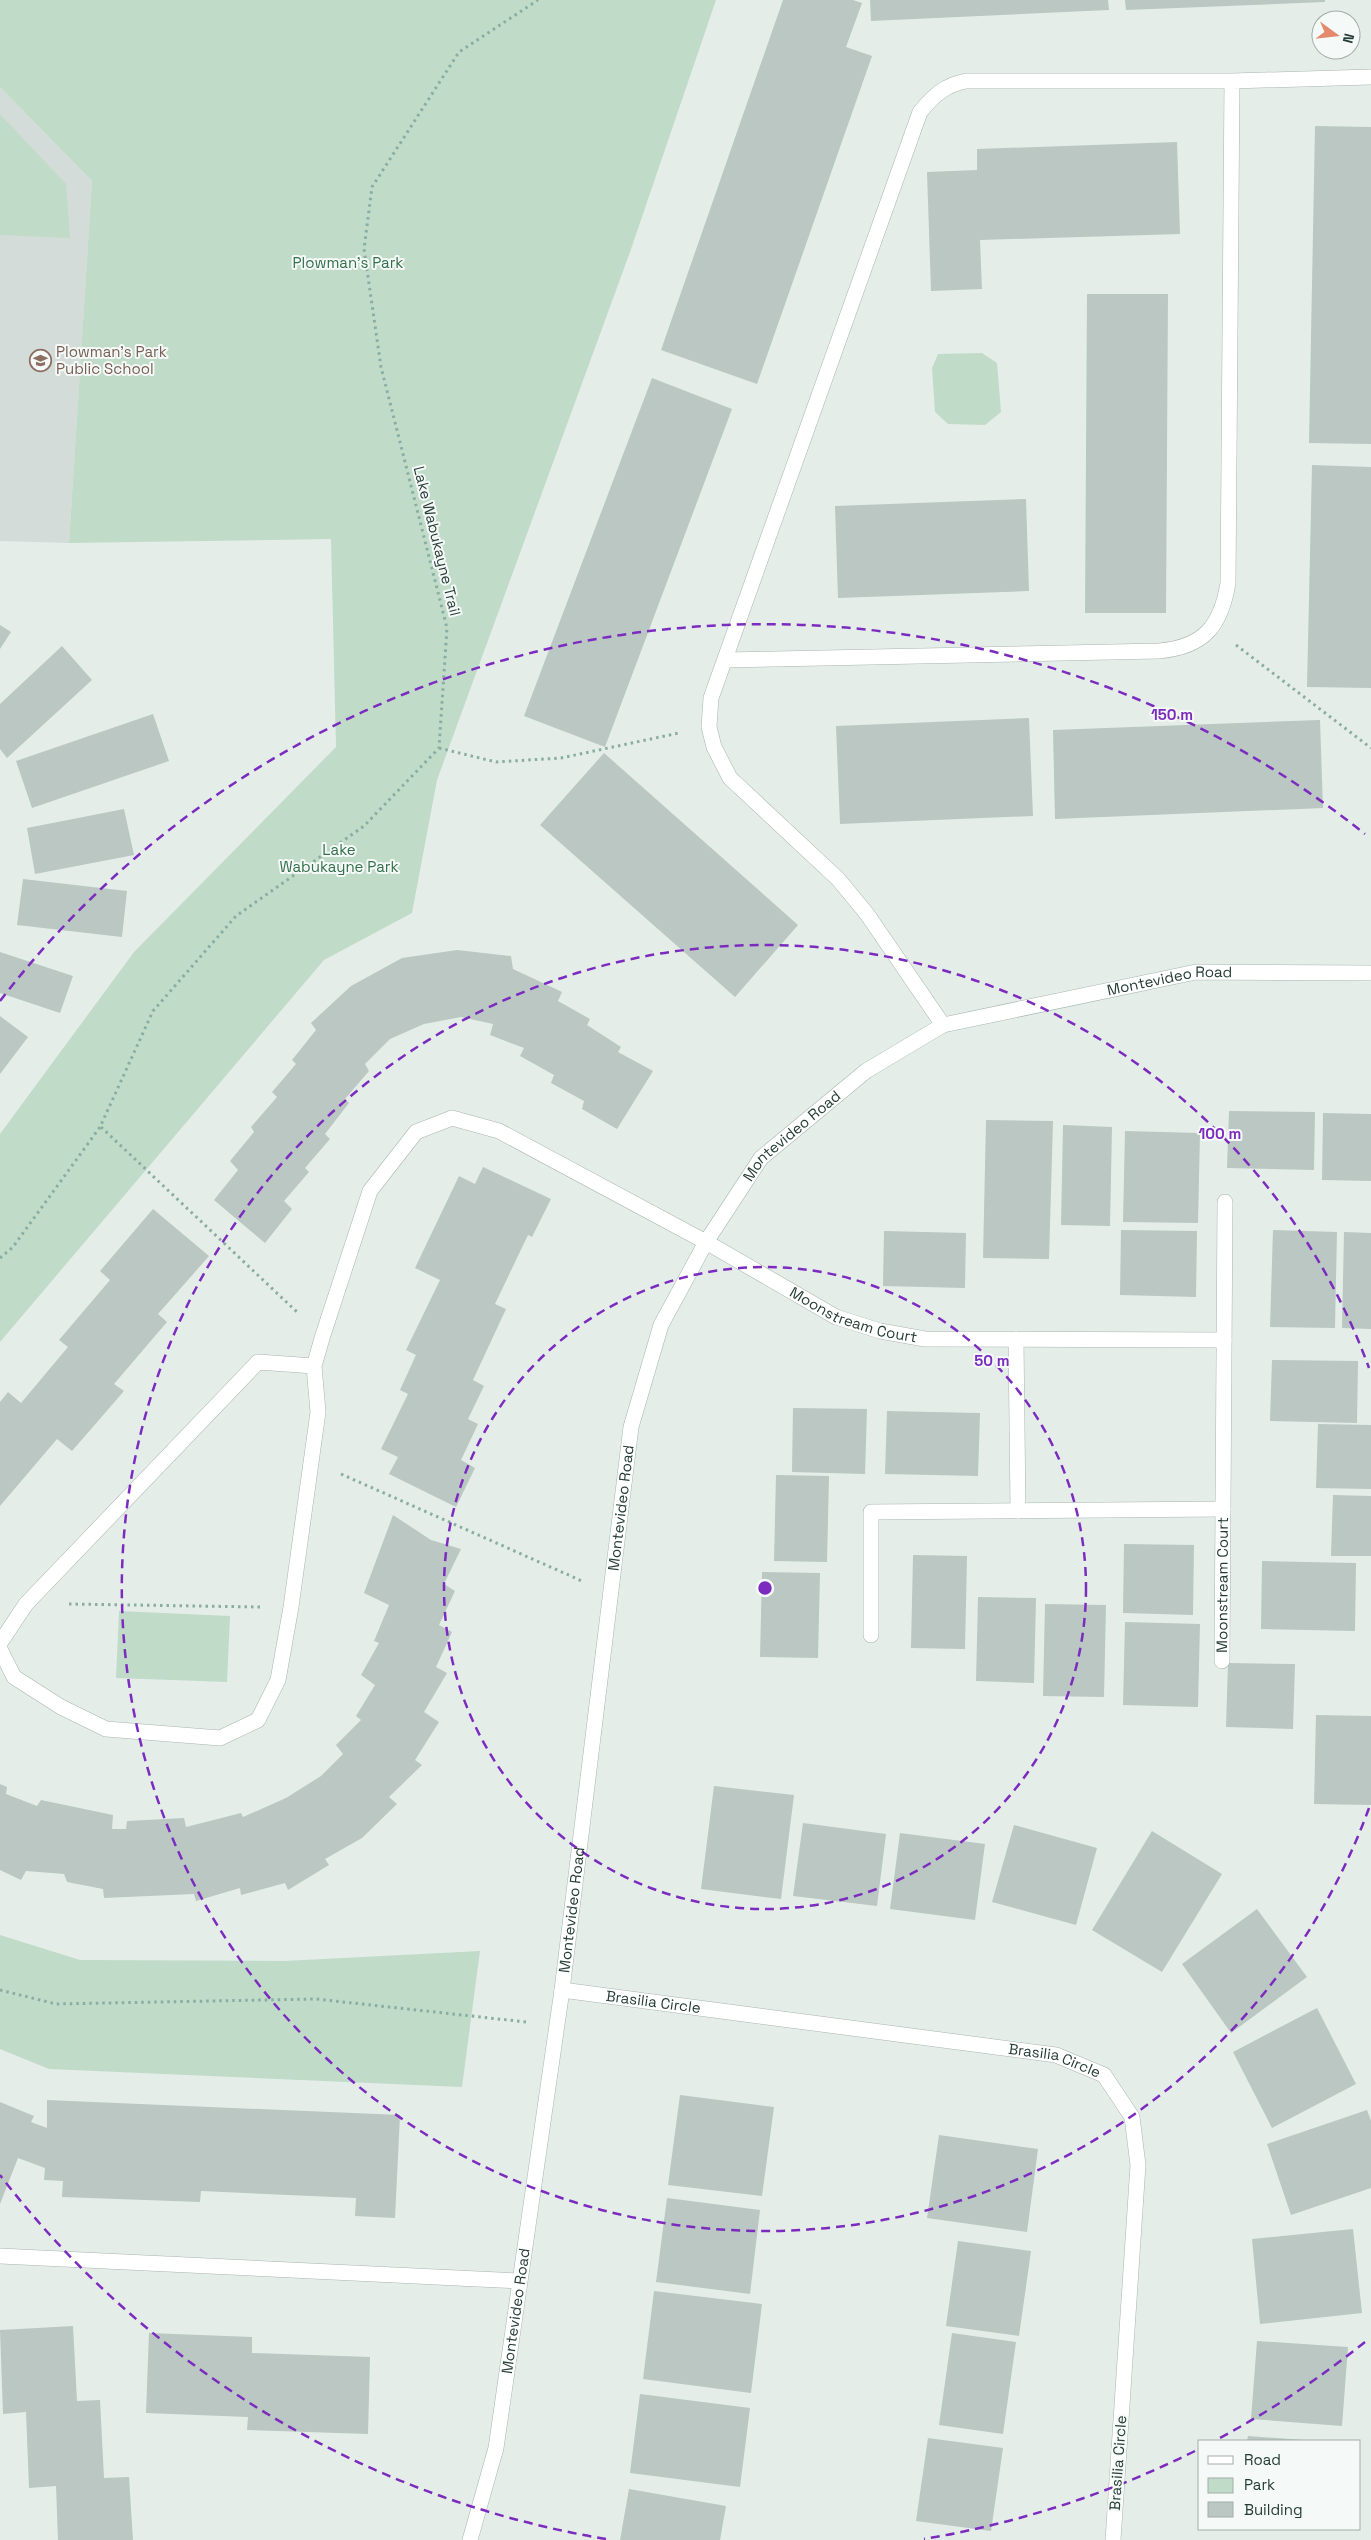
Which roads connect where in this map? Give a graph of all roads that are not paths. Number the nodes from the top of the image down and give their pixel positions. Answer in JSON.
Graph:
{"nodes":[{"id":1,"x":1371,"y":77,"type":"edge"},
{"id":2,"x":1232,"y":81,"type":"junction"},
{"id":3,"x":725,"y":660,"type":"junction"},
{"id":4,"x":1371,"y":973,"type":"edge"},
{"id":5,"x":942,"y":1025,"type":"junction"},
{"id":6,"x":1225,"y":1202,"type":"dead end"},
{"id":7,"x":706,"y":1242,"type":"junction"},
{"id":8,"x":1016,"y":1339,"type":"junction"},
{"id":9,"x":1224,"y":1340,"type":"junction"},
{"id":10,"x":314,"y":1366,"type":"junction"},
{"id":11,"x":1223,"y":1509,"type":"junction"},
{"id":12,"x":1018,"y":1511,"type":"junction"},
{"id":13,"x":871,"y":1635,"type":"dead end"},
{"id":14,"x":0,"y":1643,"type":"edge"},
{"id":15,"x":0,"y":1649,"type":"edge"},
{"id":16,"x":1222,"y":1661,"type":"dead end"},
{"id":17,"x":562,"y":1990,"type":"junction"},
{"id":18,"x":0,"y":2256,"type":"edge"},
{"id":19,"x":519,"y":2281,"type":"junction"},
{"id":20,"x":470,"y":2540,"type":"edge"},
{"id":21,"x":1113,"y":2540,"type":"edge"}],
"edges":[{"from":1,"to":2,"type":"street"},
{"from":2,"to":3,"type":"street"},
{"from":2,"to":3,"type":"street"},
{"from":3,"to":5,"type":"street"},
{"from":4,"to":5,"type":"street","name":"Montevideo Road"},
{"from":5,"to":7,"type":"street","name":"Montevideo Road"},
{"from":6,"to":9,"type":"street","name":"Moonstream Court"},
{"from":7,"to":8,"type":"street","name":"Moonstream Court"},
{"from":7,"to":10,"type":"street","name":"Moonstream Court"},
{"from":7,"to":17,"type":"street","name":"Montevideo Road"},
{"from":8,"to":9,"type":"street","name":"Moonstream Court"},
{"from":8,"to":12,"type":"street"},
{"from":9,"to":11,"type":"street","name":"Moonstream Court"},
{"from":10,"to":14,"type":"street"},
{"from":10,"to":15,"type":"street"},
{"from":11,"to":12,"type":"street","name":"Moonstream Court"},
{"from":11,"to":16,"type":"street","name":"Moonstream Court"},
{"from":12,"to":13,"type":"street","name":"Moonstream Court"},
{"from":17,"to":19,"type":"street","name":"Montevideo Road"},
{"from":17,"to":21,"type":"street","name":"Brasilia Circle"},
{"from":18,"to":19,"type":"street"},
{"from":19,"to":20,"type":"street","name":"Montevideo Road"}]}
